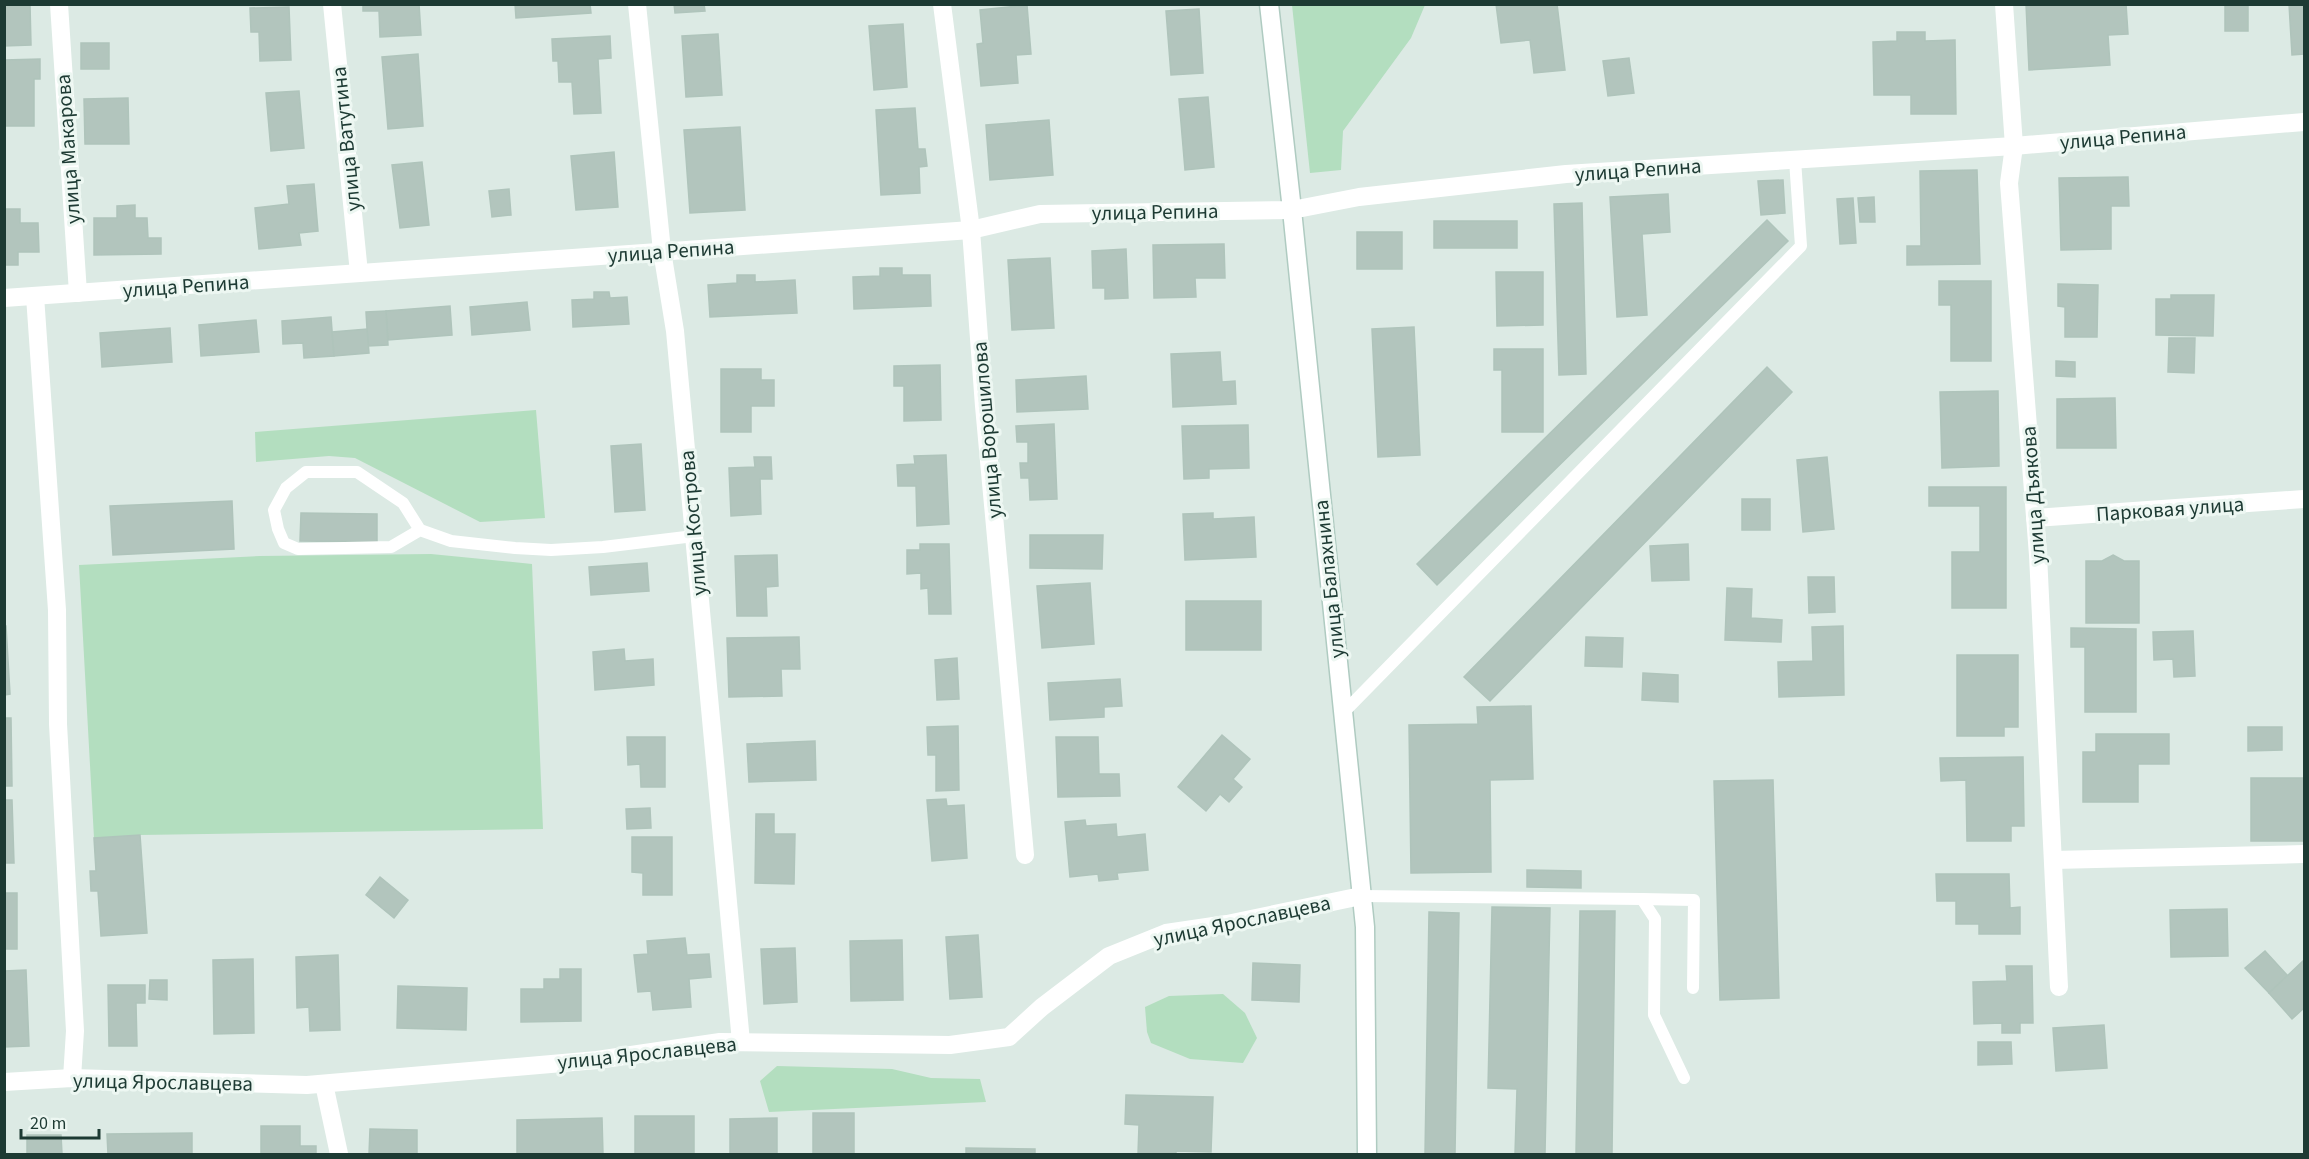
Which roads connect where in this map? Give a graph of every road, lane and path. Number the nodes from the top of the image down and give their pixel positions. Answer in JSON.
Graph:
{"nodes":[{"id":1,"x":59,"y":4,"type":"edge"},
{"id":2,"x":332,"y":4,"type":"edge"},
{"id":3,"x":637,"y":4,"type":"edge"},
{"id":4,"x":942,"y":4,"type":"edge"},
{"id":5,"x":1269,"y":4,"type":"edge"},
{"id":6,"x":2004,"y":4,"type":"edge"},
{"id":7,"x":2304,"y":122,"type":"edge"},
{"id":8,"x":2014,"y":146,"type":"junction"},
{"id":9,"x":1795,"y":160,"type":"junction"},
{"id":10,"x":1292,"y":210,"type":"junction"},
{"id":11,"x":971,"y":230,"type":"junction"},
{"id":12,"x":662,"y":251,"type":"junction"},
{"id":13,"x":359,"y":273,"type":"junction"},
{"id":14,"x":78,"y":293,"type":"junction"},
{"id":15,"x":35,"y":296,"type":"junction"},
{"id":16,"x":4,"y":298,"type":"edge"},
{"id":17,"x":2304,"y":499,"type":"edge"},
{"id":18,"x":2035,"y":518,"type":"junction"},
{"id":19,"x":420,"y":530,"type":"junction"},
{"id":20,"x":694,"y":536,"type":"junction"},
{"id":21,"x":1343,"y":713,"type":"junction"},
{"id":22,"x":2304,"y":854,"type":"edge"},
{"id":23,"x":1025,"y":855,"type":"dead end"},
{"id":24,"x":2053,"y":860,"type":"junction"},
{"id":25,"x":1362,"y":896,"type":"junction"},
{"id":26,"x":1642,"y":899,"type":"junction"},
{"id":27,"x":2059,"y":987,"type":"dead end"},
{"id":28,"x":1693,"y":988,"type":"dead end"},
{"id":29,"x":741,"y":1042,"type":"junction"},
{"id":30,"x":72,"y":1078,"type":"junction"},
{"id":31,"x":1684,"y":1078,"type":"dead end"},
{"id":32,"x":4,"y":1082,"type":"edge"},
{"id":33,"x":324,"y":1084,"type":"junction"},
{"id":34,"x":339,"y":1155,"type":"edge"},
{"id":35,"x":1367,"y":1155,"type":"edge"}],
"edges":[{"from":1,"to":14,"type":"street","name":"улица Макарова"},
{"from":2,"to":13,"type":"street","name":"улица Ватутина"},
{"from":3,"to":12,"type":"street","name":"улица Кострова"},
{"from":4,"to":11,"type":"street","name":"улица Ворошилова"},
{"from":5,"to":10,"type":"street","name":"улица Балахнина"},
{"from":6,"to":8,"type":"street","name":"улица Дъякова"},
{"from":7,"to":8,"type":"street","name":"улица Репина"},
{"from":8,"to":9,"type":"street","name":"улица Репина"},
{"from":8,"to":18,"type":"street","name":"улица Дъякова"},
{"from":9,"to":10,"type":"street","name":"улица Репина"},
{"from":9,"to":21,"type":"lane"},
{"from":10,"to":11,"type":"street","name":"улица Репина"},
{"from":10,"to":21,"type":"street","name":"улица Балахнина"},
{"from":11,"to":12,"type":"street","name":"улица Репина"},
{"from":11,"to":23,"type":"street","name":"улица Ворошилова"},
{"from":12,"to":13,"type":"street","name":"улица Репина"},
{"from":12,"to":20,"type":"street","name":"улица Кострова"},
{"from":13,"to":14,"type":"street","name":"улица Репина"},
{"from":14,"to":15,"type":"street","name":"улица Репина"},
{"from":15,"to":16,"type":"street","name":"улица Репина"},
{"from":15,"to":30,"type":"street"},
{"from":17,"to":18,"type":"street","name":"Парковая улица"},
{"from":18,"to":24,"type":"street","name":"улица Дъякова"},
{"from":19,"to":19,"type":"lane"},
{"from":19,"to":20,"type":"lane"},
{"from":20,"to":29,"type":"street","name":"улица Кострова"},
{"from":21,"to":25,"type":"street","name":"улица Балахнина"},
{"from":22,"to":24,"type":"street"},
{"from":24,"to":27,"type":"street","name":"улица Дъякова"},
{"from":25,"to":26,"type":"lane"},
{"from":25,"to":29,"type":"street","name":"улица Ярославцева"},
{"from":25,"to":35,"type":"street","name":"улица Балахнина"},
{"from":26,"to":28,"type":"lane"},
{"from":26,"to":31,"type":"lane"},
{"from":29,"to":33,"type":"street","name":"улица Ярославцева"},
{"from":30,"to":32,"type":"street","name":"улица Ярославцева"},
{"from":30,"to":33,"type":"street","name":"улица Ярославцева"},
{"from":33,"to":34,"type":"street"}]}
